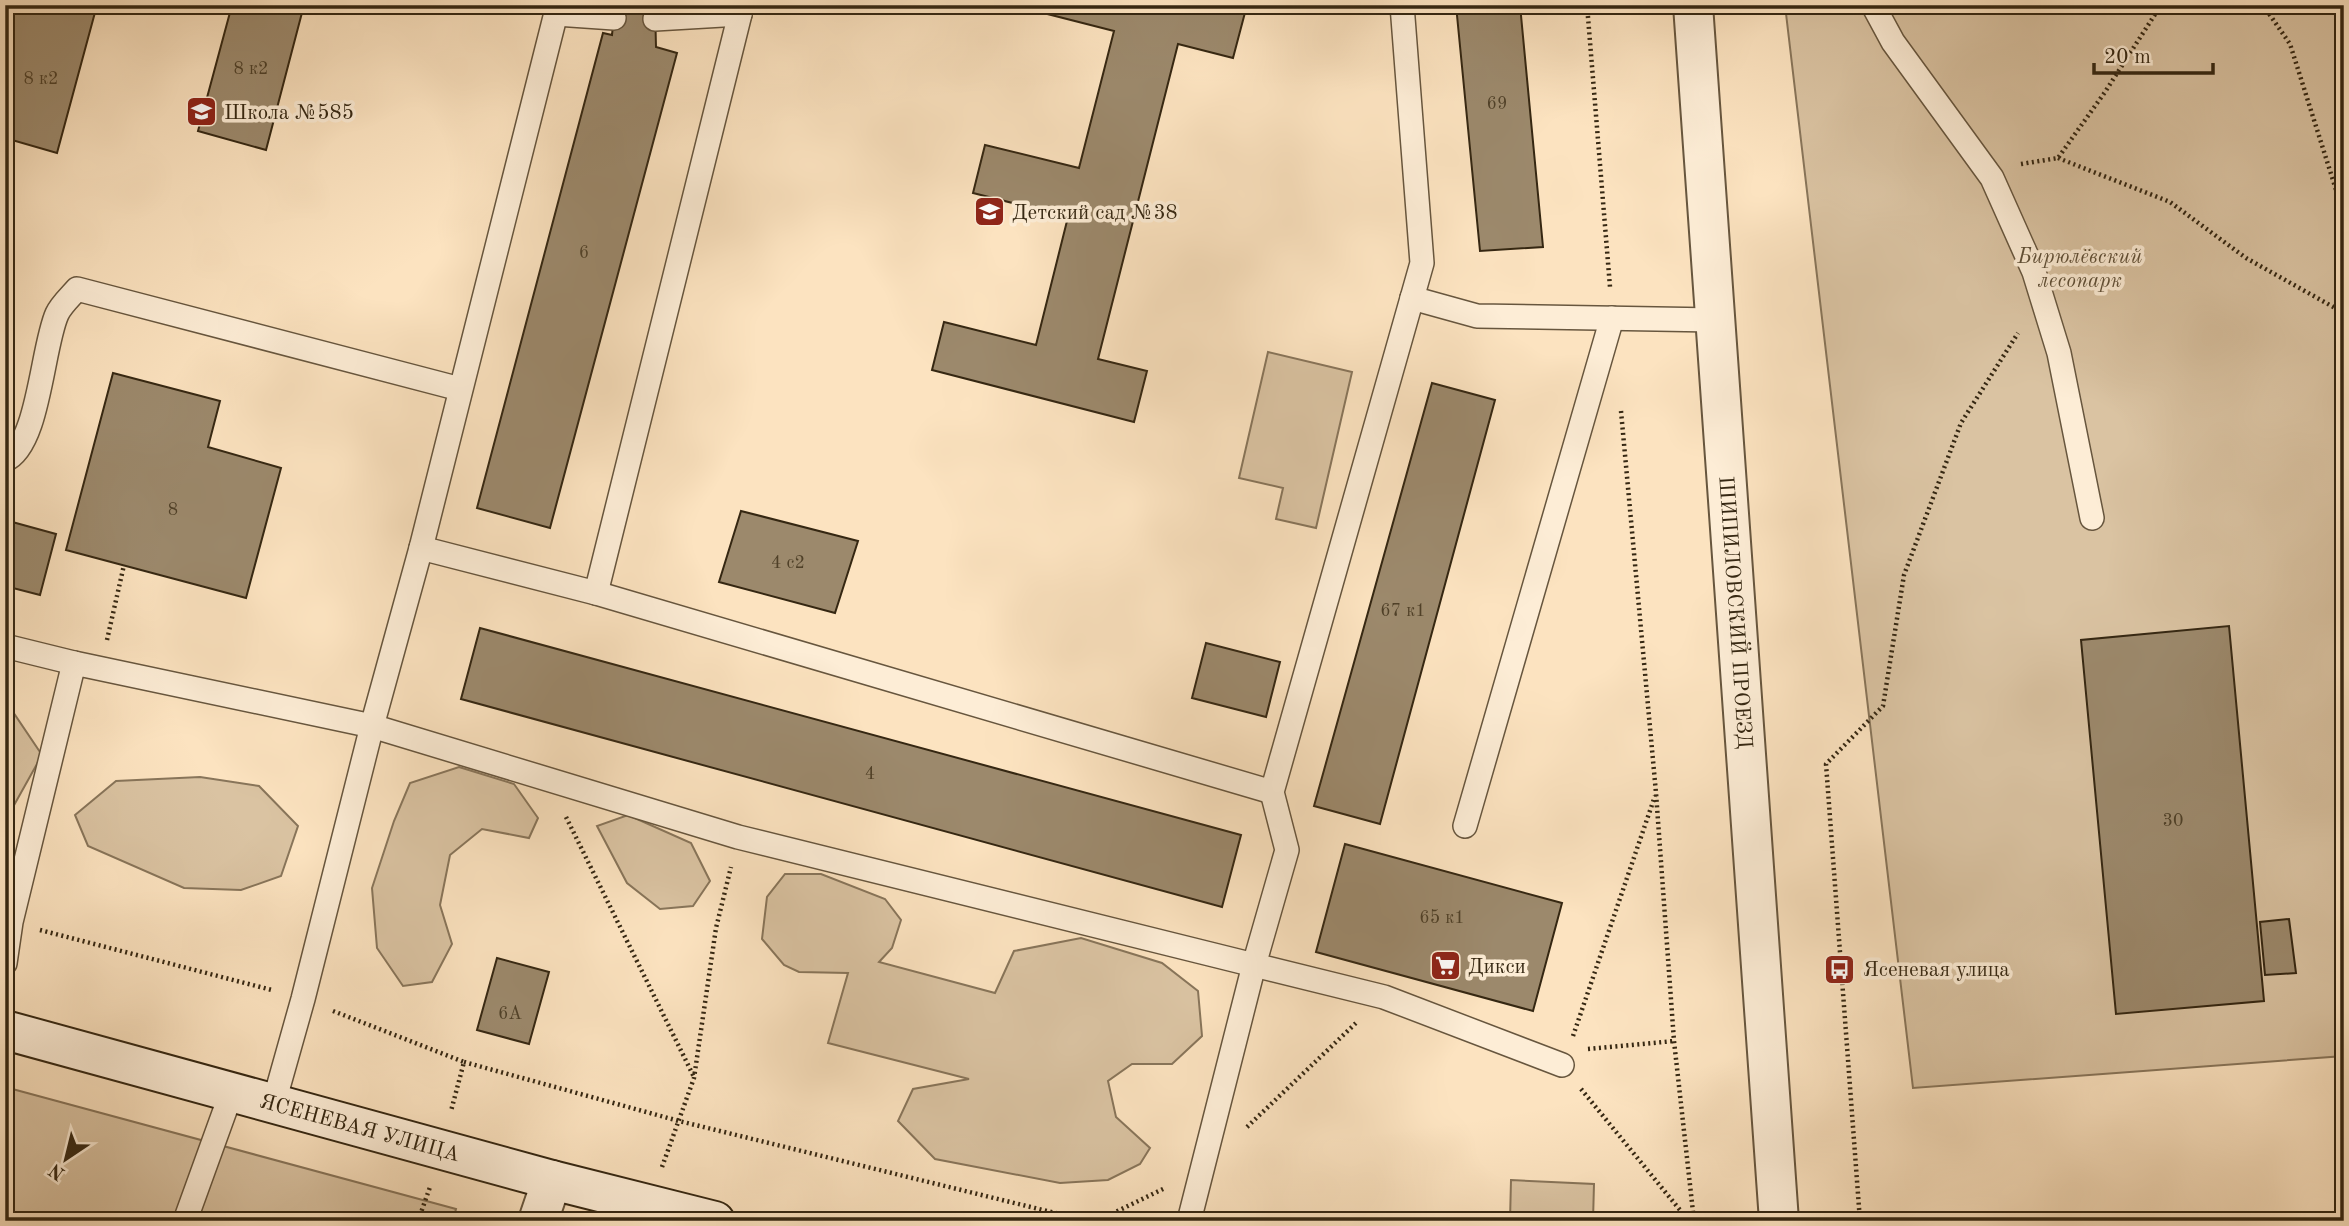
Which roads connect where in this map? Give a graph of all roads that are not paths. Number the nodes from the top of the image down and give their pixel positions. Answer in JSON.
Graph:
{"nodes":[{"id":1,"x":1402,"y":5,"type":"edge"},
{"id":2,"x":1693,"y":5,"type":"edge"},
{"id":3,"x":1873,"y":5,"type":"edge"},
{"id":4,"x":739,"y":9,"type":"edge"},
{"id":5,"x":557,"y":10,"type":"edge"},
{"id":6,"x":614,"y":18,"type":"dead end"},
{"id":7,"x":655,"y":19,"type":"dead end"},
{"id":8,"x":1412,"y":298,"type":"junction"},
{"id":9,"x":1612,"y":318,"type":"junction"},
{"id":10,"x":1715,"y":320,"type":"junction"},
{"id":11,"x":460,"y":389,"type":"junction"},
{"id":12,"x":5,"y":460,"type":"edge"},
{"id":13,"x":2092,"y":518,"type":"dead end"},
{"id":14,"x":421,"y":548,"type":"junction"},
{"id":15,"x":596,"y":593,"type":"junction"},
{"id":16,"x":5,"y":646,"type":"edge"},
{"id":17,"x":74,"y":663,"type":"junction"},
{"id":18,"x":372,"y":726,"type":"junction"},
{"id":19,"x":1272,"y":792,"type":"junction"},
{"id":20,"x":1465,"y":826,"type":"dead end"},
{"id":21,"x":5,"y":963,"type":"edge"},
{"id":22,"x":1254,"y":965,"type":"junction"},
{"id":23,"x":5,"y":1030,"type":"edge"},
{"id":24,"x":1565,"y":1058,"type":"road end"},
{"id":25,"x":232,"y":1091,"type":"junction"},
{"id":26,"x":274,"y":1102,"type":"junction"},
{"id":27,"x":552,"y":1180,"type":"junction"},
{"id":28,"x":185,"y":1221,"type":"edge"},
{"id":29,"x":538,"y":1221,"type":"edge"},
{"id":30,"x":715,"y":1221,"type":"edge"},
{"id":31,"x":1189,"y":1221,"type":"edge"},
{"id":32,"x":1779,"y":1221,"type":"edge"}],
"edges":[{"from":1,"to":8,"type":"lane"},
{"from":2,"to":10,"type":"street","name":"ШИПИЛОВСКИЙ ПРОЕЗД"},
{"from":3,"to":13,"type":"lane"},
{"from":4,"to":7,"type":"lane"},
{"from":4,"to":15,"type":"lane"},
{"from":5,"to":6,"type":"lane"},
{"from":5,"to":11,"type":"lane"},
{"from":8,"to":9,"type":"lane"},
{"from":8,"to":19,"type":"lane"},
{"from":9,"to":10,"type":"lane"},
{"from":9,"to":20,"type":"lane"},
{"from":10,"to":32,"type":"street","name":"ШИПИЛОВСКИЙ ПРОЕЗД"},
{"from":11,"to":12,"type":"lane"},
{"from":11,"to":14,"type":"lane"},
{"from":14,"to":15,"type":"lane"},
{"from":14,"to":18,"type":"lane"},
{"from":15,"to":19,"type":"lane"},
{"from":16,"to":17,"type":"lane"},
{"from":17,"to":18,"type":"lane"},
{"from":17,"to":21,"type":"lane"},
{"from":18,"to":22,"type":"lane"},
{"from":18,"to":26,"type":"lane"},
{"from":19,"to":22,"type":"lane"},
{"from":22,"to":24,"type":"lane"},
{"from":22,"to":31,"type":"lane"},
{"from":23,"to":25,"type":"street","name":"ЯСЕНЕВАЯ УЛИЦА"},
{"from":25,"to":26,"type":"street","name":"ЯСЕНЕВАЯ УЛИЦА"},
{"from":25,"to":28,"type":"lane"},
{"from":26,"to":27,"type":"street","name":"ЯСЕНЕВАЯ УЛИЦА"},
{"from":27,"to":29,"type":"street"},
{"from":27,"to":30,"type":"street","name":"ЯСЕНЕВАЯ УЛИЦА"}]}
